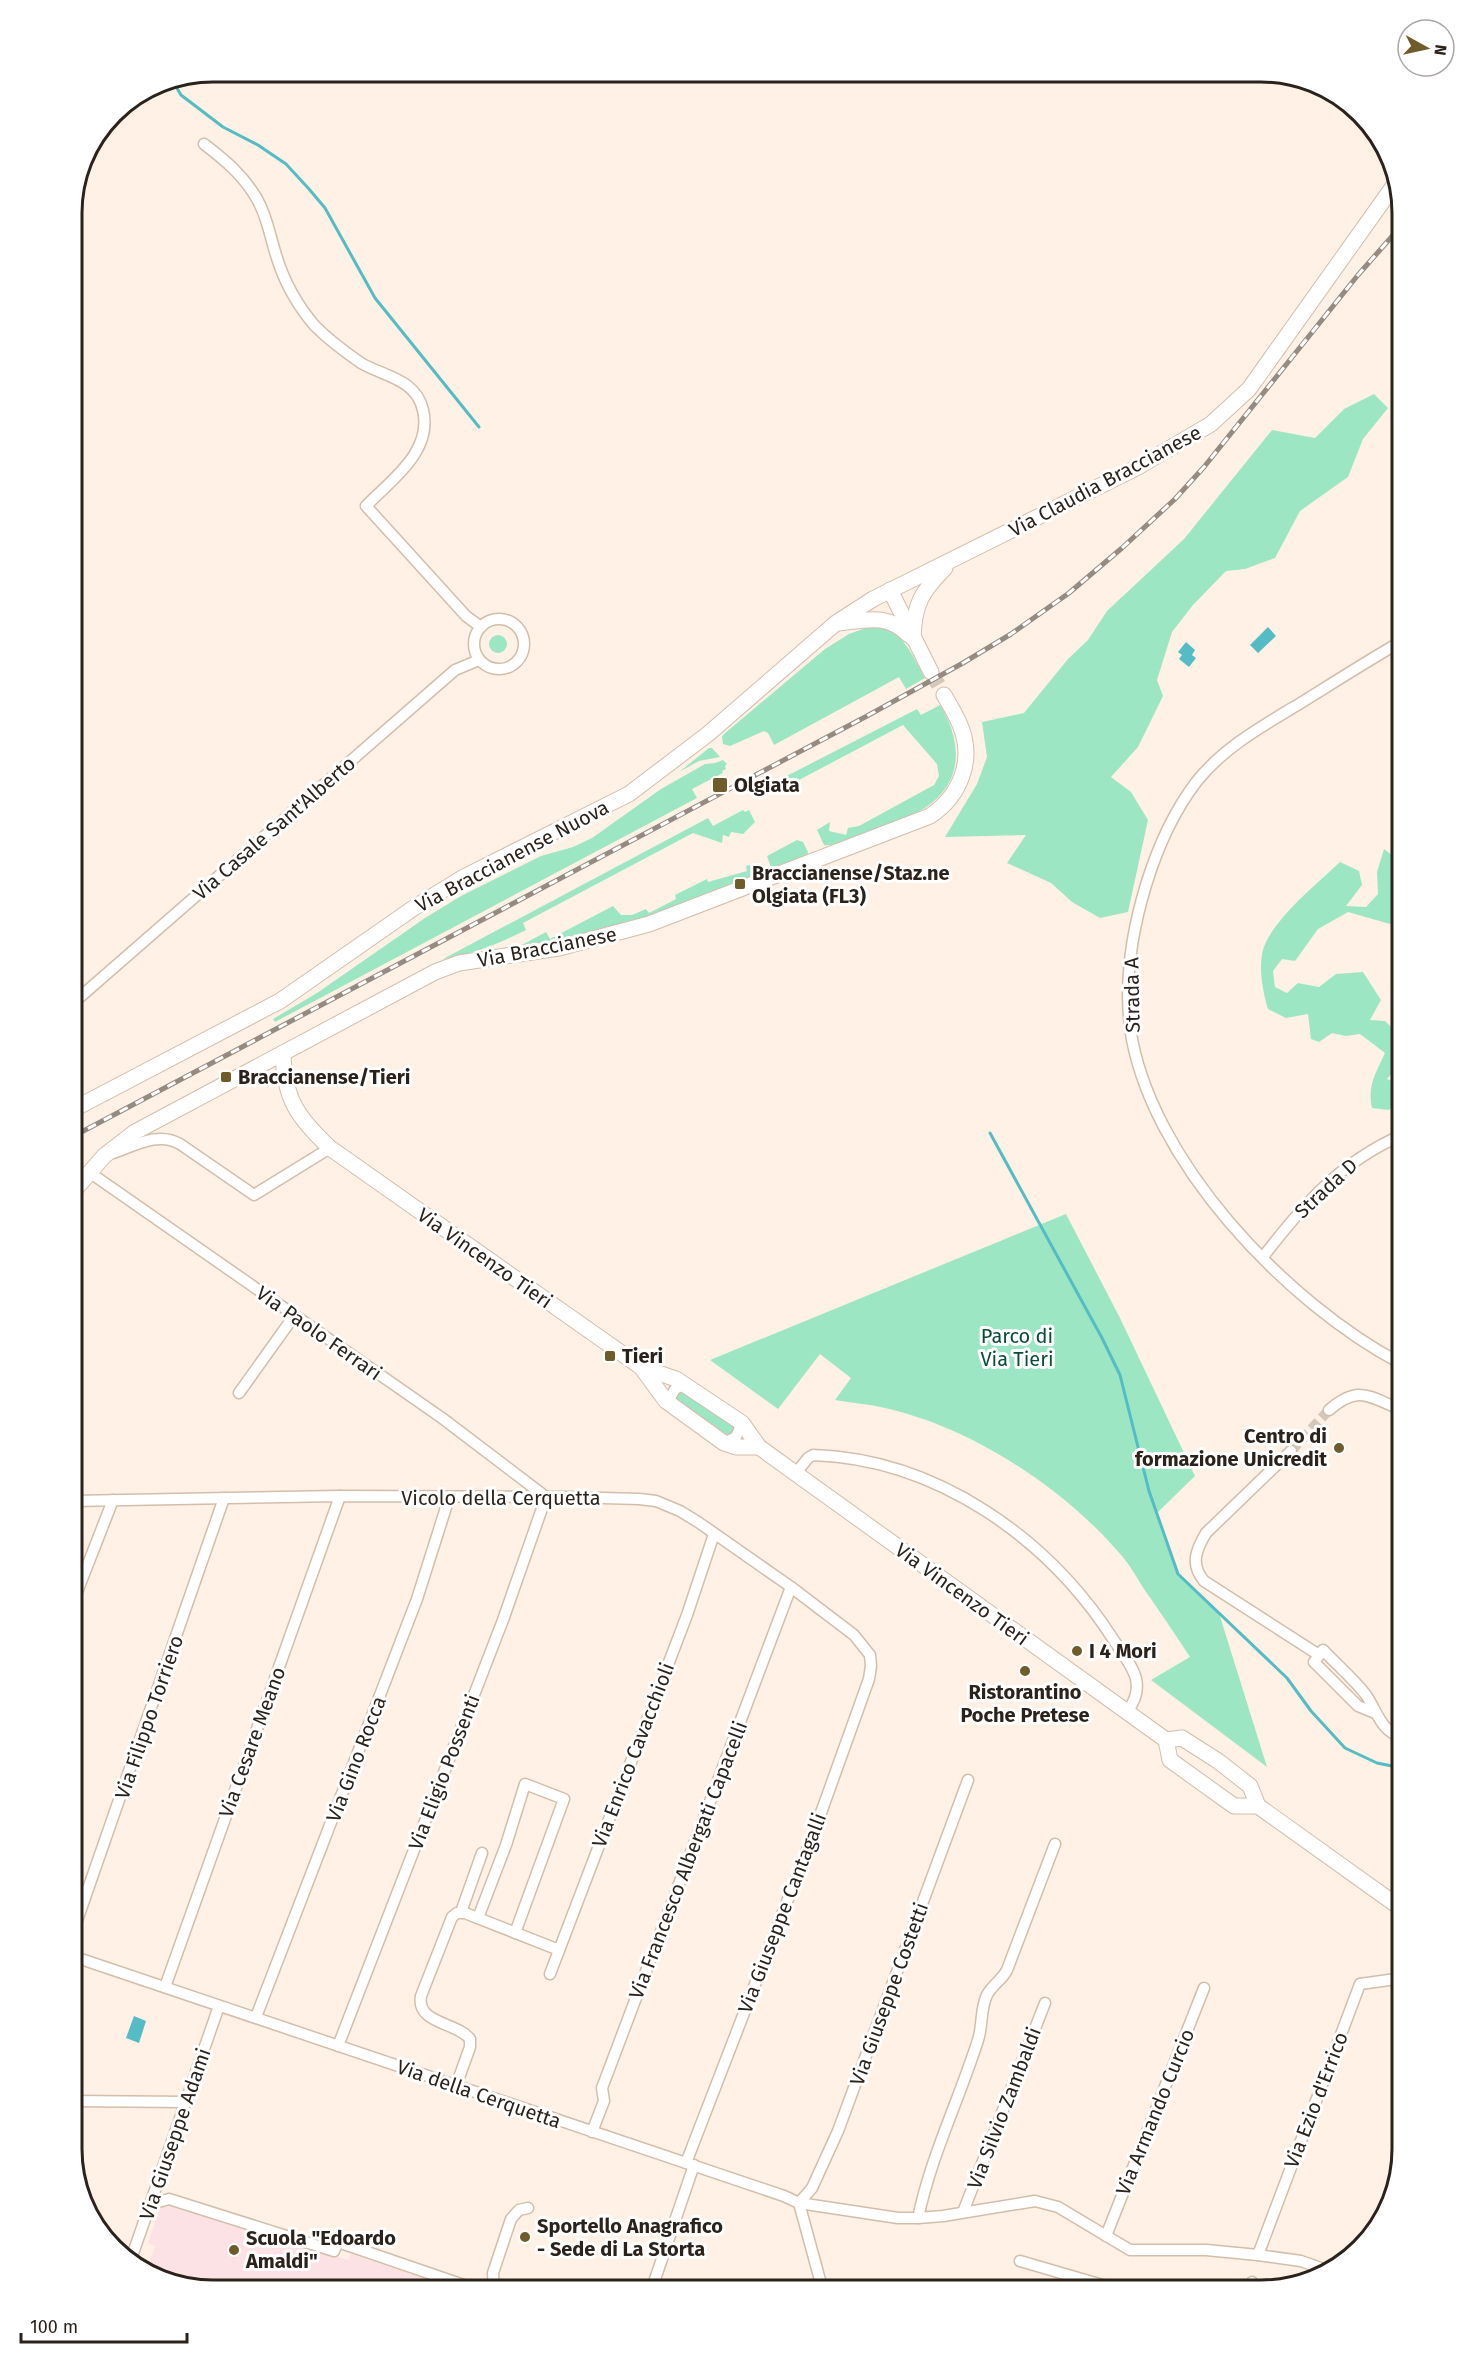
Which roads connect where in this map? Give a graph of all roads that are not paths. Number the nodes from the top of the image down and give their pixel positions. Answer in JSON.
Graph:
{"nodes":[{"id":1,"x":204,"y":144,"type":"dead end"},
{"id":2,"x":1389,"y":192,"type":"edge"},
{"id":3,"x":954,"y":559,"type":"junction"},
{"id":4,"x":890,"y":590,"type":"junction"},
{"id":5,"x":836,"y":623,"type":"junction"},
{"id":6,"x":481,"y":627,"type":"junction"},
{"id":7,"x":913,"y":638,"type":"junction"},
{"id":8,"x":1392,"y":647,"type":"edge"},
{"id":9,"x":479,"y":660,"type":"junction"},
{"id":10,"x":931,"y":672,"type":"tunnel mouth"},
{"id":11,"x":944,"y":695,"type":"tunnel mouth"},
{"id":12,"x":83,"y":995,"type":"edge"},
{"id":13,"x":283,"y":1053,"type":"junction"},
{"id":14,"x":83,"y":1104,"type":"edge"},
{"id":15,"x":1392,"y":1141,"type":"edge"},
{"id":16,"x":330,"y":1148,"type":"junction"},
{"id":17,"x":104,"y":1156,"type":"junction"},
{"id":18,"x":89,"y":1172,"type":"junction"},
{"id":19,"x":82,"y":1180,"type":"edge"},
{"id":20,"x":1263,"y":1257,"type":"junction"},
{"id":21,"x":294,"y":1316,"type":"junction"},
{"id":22,"x":1392,"y":1358,"type":"edge"},
{"id":23,"x":640,"y":1367,"type":"junction"},
{"id":24,"x":685,"y":1384,"type":"junction"},
{"id":25,"x":239,"y":1393,"type":"dead end"},
{"id":26,"x":668,"y":1402,"type":"junction"},
{"id":27,"x":1392,"y":1406,"type":"edge"},
{"id":28,"x":1329,"y":1410,"type":"tunnel mouth"},
{"id":29,"x":742,"y":1423,"type":"junction"},
{"id":30,"x":724,"y":1443,"type":"junction"},
{"id":31,"x":759,"y":1448,"type":"junction"},
{"id":32,"x":1291,"y":1451,"type":"tunnel mouth"},
{"id":33,"x":796,"y":1473,"type":"junction"},
{"id":34,"x":340,"y":1496,"type":"junction"},
{"id":35,"x":546,"y":1497,"type":"junction"},
{"id":36,"x":224,"y":1498,"type":"junction"},
{"id":37,"x":449,"y":1498,"type":"junction"},
{"id":38,"x":113,"y":1500,"type":"junction"},
{"id":39,"x":82,"y":1501,"type":"edge"},
{"id":40,"x":714,"y":1534,"type":"junction"},
{"id":41,"x":82,"y":1579,"type":"edge"},
{"id":42,"x":791,"y":1587,"type":"junction"},
{"id":43,"x":871,"y":1662,"type":"joint"},
{"id":44,"x":1128,"y":1712,"type":"junction"},
{"id":45,"x":1392,"y":1735,"type":"edge"},
{"id":46,"x":1166,"y":1740,"type":"junction"},
{"id":47,"x":1188,"y":1741,"type":"junction"},
{"id":48,"x":1173,"y":1762,"type":"junction"},
{"id":49,"x":968,"y":1780,"type":"dead end"},
{"id":50,"x":1248,"y":1784,"type":"junction"},
{"id":51,"x":1234,"y":1806,"type":"junction"},
{"id":52,"x":1258,"y":1806,"type":"junction"},
{"id":53,"x":1055,"y":1844,"type":"dead end"},
{"id":54,"x":482,"y":1853,"type":"dead end"},
{"id":55,"x":1392,"y":1902,"type":"edge"},
{"id":56,"x":82,"y":1906,"type":"edge"},
{"id":57,"x":461,"y":1912,"type":"junction"},
{"id":58,"x":478,"y":1918,"type":"junction"},
{"id":59,"x":515,"y":1933,"type":"junction"},
{"id":60,"x":559,"y":1950,"type":"junction"},
{"id":61,"x":82,"y":1959,"type":"edge"},
{"id":62,"x":550,"y":1974,"type":"dead end"},
{"id":63,"x":1392,"y":1980,"type":"edge"},
{"id":64,"x":165,"y":1987,"type":"junction"},
{"id":65,"x":1204,"y":1988,"type":"dead end"},
{"id":66,"x":1045,"y":2004,"type":"dead end"},
{"id":67,"x":219,"y":2006,"type":"junction"},
{"id":68,"x":256,"y":2017,"type":"junction"},
{"id":69,"x":338,"y":2046,"type":"junction"},
{"id":70,"x":456,"y":2086,"type":"junction"},
{"id":71,"x":82,"y":2101,"type":"edge"},
{"id":72,"x":185,"y":2102,"type":"junction"},
{"id":73,"x":592,"y":2132,"type":"junction"},
{"id":74,"x":690,"y":2164,"type":"junction"},
{"id":75,"x":151,"y":2204,"type":"junction"},
{"id":76,"x":799,"y":2204,"type":"junction"},
{"id":77,"x":528,"y":2208,"type":"dead end"},
{"id":78,"x":963,"y":2212,"type":"junction"},
{"id":79,"x":918,"y":2218,"type":"junction"},
{"id":80,"x":1106,"y":2236,"type":"junction"},
{"id":81,"x":133,"y":2253,"type":"edge"},
{"id":82,"x":1258,"y":2255,"type":"junction"},
{"id":83,"x":1020,"y":2261,"type":"dead end"},
{"id":84,"x":1318,"y":2267,"type":"edge"},
{"id":85,"x":449,"y":2280,"type":"edge"},
{"id":86,"x":493,"y":2280,"type":"edge"},
{"id":87,"x":654,"y":2280,"type":"edge"},
{"id":88,"x":820,"y":2280,"type":"edge"},
{"id":89,"x":1085,"y":2280,"type":"edge"}],
"edges":[{"from":1,"to":6,"type":"street"},
{"from":2,"to":3,"type":"street","name":"Via Claudia Braccianese"},
{"from":3,"to":4,"type":"street"},
{"from":3,"to":7,"type":"street"},
{"from":4,"to":5,"type":"street"},
{"from":4,"to":7,"type":"street"},
{"from":5,"to":7,"type":"street"},
{"from":5,"to":14,"type":"street","name":"Via Braccianense Nuova"},
{"from":6,"to":9,"type":"street"},
{"from":6,"to":9,"type":"street"},
{"from":7,"to":10,"type":"street"},
{"from":8,"to":20,"type":"street","name":"Strada A"},
{"from":9,"to":12,"type":"street","name":"Via Casale Sant'Alberto"},
{"from":11,"to":13,"type":"street","name":"Via Braccianese"},
{"from":13,"to":16,"type":"street","name":"Via Vincenzo Tieri"},
{"from":13,"to":17,"type":"street","name":"Via Braccianese"},
{"from":15,"to":20,"type":"street","name":"Strada D"},
{"from":16,"to":17,"type":"street"},
{"from":16,"to":23,"type":"street","name":"Via Vincenzo Tieri"},
{"from":17,"to":18,"type":"street","name":"Via Braccianese"},
{"from":18,"to":19,"type":"street","name":"Via Braccianese"},
{"from":18,"to":21,"type":"street","name":"Via Paolo Ferrari"},
{"from":20,"to":22,"type":"street","name":"Strada A"},
{"from":21,"to":25,"type":"street"},
{"from":21,"to":35,"type":"street","name":"Via Paolo Ferrari"},
{"from":23,"to":24,"type":"street","name":"Via Vincenzo Tieri"},
{"from":23,"to":26,"type":"street","name":"Via Vincenzo Tieri"},
{"from":24,"to":26,"type":"street"},
{"from":24,"to":29,"type":"street","name":"Via Vincenzo Tieri"},
{"from":26,"to":30,"type":"street","name":"Via Vincenzo Tieri"},
{"from":27,"to":28,"type":"street"},
{"from":29,"to":30,"type":"street"},
{"from":29,"to":31,"type":"street","name":"Via Vincenzo Tieri"},
{"from":30,"to":31,"type":"street","name":"Via Vincenzo Tieri"},
{"from":31,"to":33,"type":"street","name":"Via Vincenzo Tieri"},
{"from":32,"to":45,"type":"street"},
{"from":33,"to":44,"type":"street","name":"Via Vincenzo Tieri"},
{"from":33,"to":44,"type":"street"},
{"from":34,"to":36,"type":"street","name":"Vicolo della Cerquetta"},
{"from":34,"to":37,"type":"street","name":"Vicolo della Cerquetta"},
{"from":34,"to":64,"type":"street","name":"Via Cesare Meano"},
{"from":35,"to":37,"type":"street","name":"Vicolo della Cerquetta"},
{"from":35,"to":40,"type":"street","name":"Vicolo della Cerquetta"},
{"from":35,"to":69,"type":"street","name":"Via Eligio Possenti"},
{"from":36,"to":38,"type":"street","name":"Vicolo della Cerquetta"},
{"from":36,"to":56,"type":"street","name":"Via Filippo Torriero"},
{"from":37,"to":68,"type":"street","name":"Via Gino Rocca"},
{"from":38,"to":39,"type":"street","name":"Vicolo della Cerquetta"},
{"from":38,"to":41,"type":"street"},
{"from":40,"to":42,"type":"street","name":"Vicolo della Cerquetta"},
{"from":40,"to":60,"type":"street","name":"Via Enrico Cavacchioli"},
{"from":42,"to":43,"type":"street","name":"Vicolo della Cerquetta"},
{"from":42,"to":73,"type":"street","name":"Via Francesco Albergati Capacelli"},
{"from":43,"to":74,"type":"street","name":"Via Giuseppe Cantagalli"},
{"from":44,"to":46,"type":"street","name":"Via Vincenzo Tieri"},
{"from":46,"to":47,"type":"street"},
{"from":46,"to":48,"type":"street"},
{"from":47,"to":48,"type":"street"},
{"from":47,"to":50,"type":"street"},
{"from":48,"to":51,"type":"street"},
{"from":49,"to":76,"type":"street","name":"Via Giuseppe Costetti"},
{"from":50,"to":51,"type":"street"},
{"from":50,"to":52,"type":"street"},
{"from":51,"to":52,"type":"street"},
{"from":52,"to":55,"type":"street"},
{"from":53,"to":79,"type":"street"},
{"from":54,"to":57,"type":"street"},
{"from":57,"to":58,"type":"street"},
{"from":57,"to":70,"type":"street"},
{"from":58,"to":59,"type":"street"},
{"from":58,"to":59,"type":"street"},
{"from":59,"to":60,"type":"street"},
{"from":60,"to":62,"type":"street","name":"Via Enrico Cavacchioli"},
{"from":61,"to":64,"type":"street","name":"Via della Cerquetta"},
{"from":63,"to":82,"type":"street","name":"Via Ezio d'Errico"},
{"from":64,"to":67,"type":"street","name":"Via della Cerquetta"},
{"from":65,"to":80,"type":"street","name":"Via Armando Curcio"},
{"from":66,"to":78,"type":"street","name":"Via Silvio Zambaldi"},
{"from":67,"to":68,"type":"street","name":"Via della Cerquetta"},
{"from":67,"to":72,"type":"street","name":"Via Giuseppe Adami"},
{"from":68,"to":69,"type":"street","name":"Via della Cerquetta"},
{"from":69,"to":70,"type":"street","name":"Via della Cerquetta"},
{"from":70,"to":73,"type":"street","name":"Via della Cerquetta"},
{"from":71,"to":72,"type":"street"},
{"from":72,"to":75,"type":"street","name":"Via Giuseppe Adami"},
{"from":73,"to":74,"type":"street","name":"Via della Cerquetta"},
{"from":74,"to":76,"type":"street","name":"Via della Cerquetta"},
{"from":74,"to":87,"type":"street","name":"Via Giuseppe Cantagalli"},
{"from":75,"to":81,"type":"street","name":"Via Giuseppe Adami"},
{"from":75,"to":85,"type":"street"},
{"from":76,"to":79,"type":"street","name":"Via della Cerquetta"},
{"from":76,"to":88,"type":"street"},
{"from":77,"to":86,"type":"street"},
{"from":78,"to":79,"type":"street","name":"Via della Cerquetta"},
{"from":78,"to":80,"type":"street","name":"Via della Cerquetta"},
{"from":80,"to":82,"type":"street","name":"Via della Cerquetta"},
{"from":82,"to":84,"type":"street","name":"Via della Cerquetta"},
{"from":83,"to":89,"type":"street"}]}
